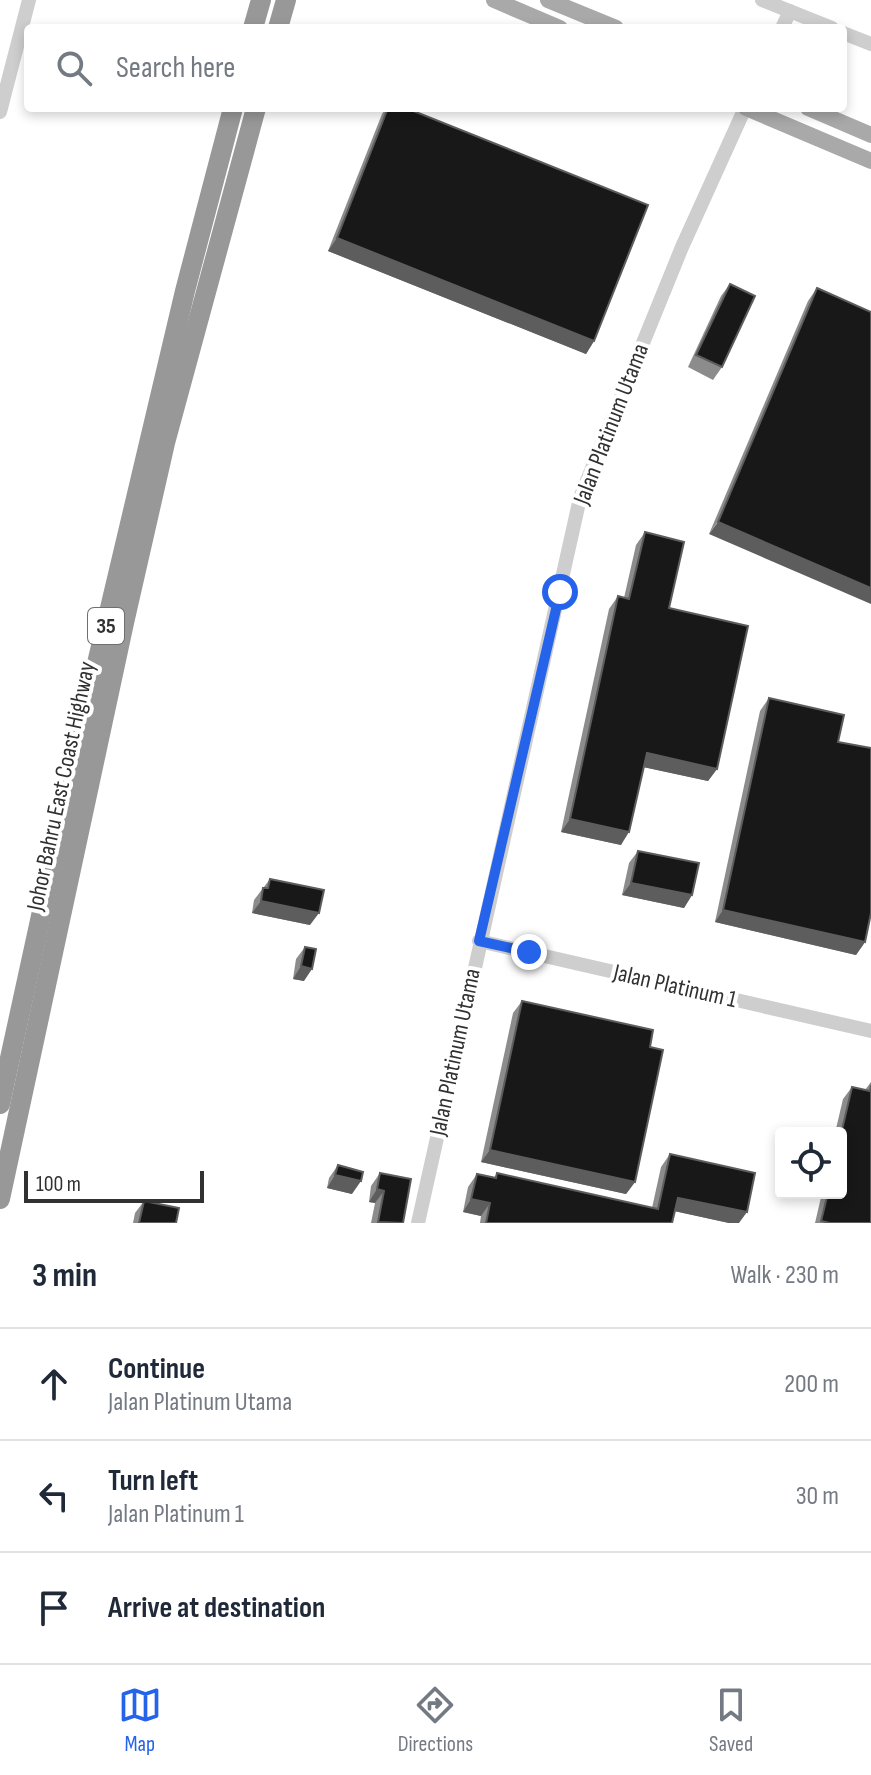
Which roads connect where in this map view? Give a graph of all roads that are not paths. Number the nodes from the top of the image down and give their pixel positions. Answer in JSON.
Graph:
{"nodes":[{"id":1,"x":29,"y":0,"type":"edge"},
{"id":2,"x":494,"y":0,"type":"edge"},
{"id":3,"x":548,"y":0,"type":"edge"},
{"id":4,"x":762,"y":0,"type":"edge"},
{"id":5,"x":790,"y":11,"type":"junction"},
{"id":6,"x":551,"y":24,"type":"edge"},
{"id":7,"x":606,"y":24,"type":"edge"},
{"id":8,"x":784,"y":24,"type":"edge"},
{"id":9,"x":822,"y":24,"type":"edge"},
{"id":10,"x":847,"y":35,"type":"edge"},
{"id":11,"x":871,"y":44,"type":"edge"},
{"id":12,"x":0,"y":112,"type":"edge"},
{"id":13,"x":232,"y":112,"type":"edge"},
{"id":14,"x":255,"y":112,"type":"edge"},
{"id":15,"x":744,"y":112,"type":"edge"},
{"id":16,"x":755,"y":112,"type":"edge"},
{"id":17,"x":817,"y":112,"type":"edge"},
{"id":18,"x":871,"y":135,"type":"edge"},
{"id":19,"x":871,"y":161,"type":"edge"},
{"id":20,"x":479,"y":941,"type":"junction"},
{"id":21,"x":871,"y":1031,"type":"edge"},
{"id":22,"x":0,"y":1104,"type":"edge"},
{"id":23,"x":0,"y":1199,"type":"edge"},
{"id":24,"x":418,"y":1223,"type":"edge"}],
"edges":[{"from":1,"to":12,"type":"street"},
{"from":2,"to":6,"type":"main road"},
{"from":3,"to":7,"type":"main road"},
{"from":4,"to":5,"type":"street"},
{"from":5,"to":8,"type":"street"},
{"from":5,"to":9,"type":"street"},
{"from":10,"to":11,"type":"street"},
{"from":13,"to":22,"type":"highway","name":"Johor Bahru East Coast Highway","number":"35"},
{"from":14,"to":23,"type":"highway","name":"Johor Bahru East Coast Highway","number":"35"},
{"from":15,"to":20,"type":"street","name":"Jalan Platinum Utama"},
{"from":16,"to":19,"type":"main road"},
{"from":17,"to":18,"type":"main road"},
{"from":20,"to":21,"type":"street","name":"Jalan Platinum 1"},
{"from":20,"to":24,"type":"street","name":"Jalan Platinum Utama"}]}
